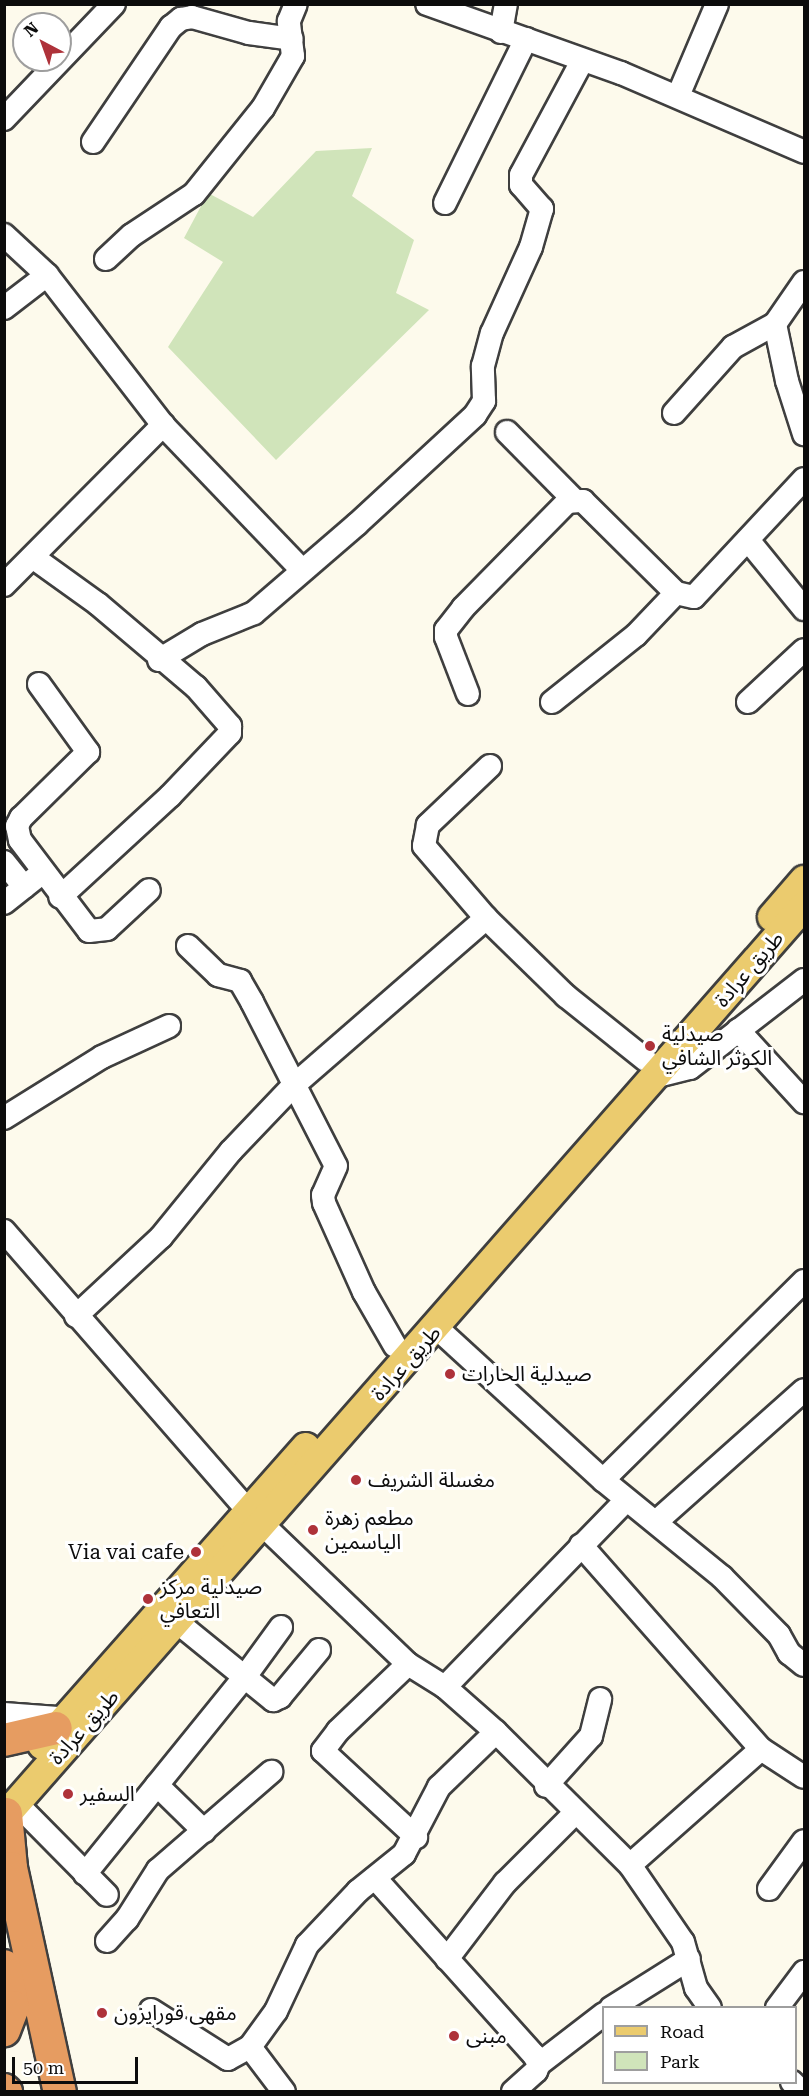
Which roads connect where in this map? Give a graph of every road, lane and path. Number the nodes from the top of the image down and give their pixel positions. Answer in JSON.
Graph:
{"nodes":[{"id":1,"x":114,"y":4,"type":"edge"},
{"id":2,"x":296,"y":4,"type":"edge"},
{"id":3,"x":427,"y":4,"type":"edge"},
{"id":4,"x":506,"y":4,"type":"edge"},
{"id":5,"x":717,"y":4,"type":"edge"},
{"id":6,"x":501,"y":32,"type":"junction"},
{"id":7,"x":292,"y":39,"type":"junction"},
{"id":8,"x":526,"y":39,"type":"junction"},
{"id":9,"x":582,"y":61,"type":"junction"},
{"id":10,"x":678,"y":96,"type":"junction"},
{"id":11,"x":4,"y":119,"type":"edge"},
{"id":12,"x":93,"y":142,"type":"dead end"},
{"id":13,"x":802,"y":147,"type":"edge"},
{"id":14,"x":445,"y":203,"type":"dead end"},
{"id":15,"x":4,"y":235,"type":"edge"},
{"id":16,"x":106,"y":259,"type":"dead end"},
{"id":17,"x":47,"y":275,"type":"junction"},
{"id":18,"x":804,"y":282,"type":"edge"},
{"id":19,"x":4,"y":308,"type":"edge"},
{"id":20,"x":775,"y":324,"type":"junction"},
{"id":21,"x":674,"y":413,"type":"dead end"},
{"id":22,"x":163,"y":425,"type":"junction"},
{"id":23,"x":507,"y":432,"type":"dead end"},
{"id":24,"x":804,"y":434,"type":"edge"},
{"id":25,"x":804,"y":479,"type":"edge"},
{"id":26,"x":573,"y":499,"type":"junction"},
{"id":27,"x":747,"y":540,"type":"junction"},
{"id":28,"x":34,"y":558,"type":"junction"},
{"id":29,"x":302,"y":570,"type":"junction"},
{"id":30,"x":4,"y":585,"type":"edge"},
{"id":31,"x":676,"y":593,"type":"junction"},
{"id":32,"x":804,"y":609,"type":"edge"},
{"id":33,"x":804,"y":650,"type":"edge"},
{"id":34,"x":159,"y":660,"type":"junction"},
{"id":35,"x":39,"y":684,"type":"dead end"},
{"id":36,"x":468,"y":694,"type":"dead end"},
{"id":37,"x":552,"y":702,"type":"dead end"},
{"id":38,"x":748,"y":702,"type":"dead end"},
{"id":39,"x":490,"y":766,"type":"dead end"},
{"id":40,"x":4,"y":862,"type":"edge"},
{"id":41,"x":43,"y":872,"type":"junction"},
{"id":42,"x":24,"y":887,"type":"junction"},
{"id":43,"x":149,"y":890,"type":"dead end"},
{"id":44,"x":60,"y":897,"type":"junction"},
{"id":45,"x":804,"y":900,"type":"edge"},
{"id":46,"x":4,"y":903,"type":"edge"},
{"id":47,"x":486,"y":918,"type":"junction"},
{"id":48,"x":188,"y":946,"type":"dead end"},
{"id":49,"x":804,"y":980,"type":"edge"},
{"id":50,"x":169,"y":1026,"type":"dead end"},
{"id":51,"x":738,"y":1030,"type":"junction"},
{"id":52,"x":650,"y":1069,"type":"junction"},
{"id":53,"x":293,"y":1086,"type":"junction"},
{"id":54,"x":804,"y":1102,"type":"edge"},
{"id":55,"x":4,"y":1118,"type":"edge"},
{"id":56,"x":4,"y":1231,"type":"edge"},
{"id":57,"x":11,"y":1256,"type":"edge"},
{"id":58,"x":804,"y":1281,"type":"edge"},
{"id":59,"x":76,"y":1316,"type":"junction"},
{"id":60,"x":436,"y":1328,"type":"junction"},
{"id":61,"x":395,"y":1346,"type":"junction"},
{"id":62,"x":804,"y":1390,"type":"edge"},
{"id":63,"x":336,"y":1428,"type":"junction"},
{"id":64,"x":603,"y":1480,"type":"junction"},
{"id":65,"x":626,"y":1500,"type":"junction"},
{"id":66,"x":255,"y":1518,"type":"junction"},
{"id":67,"x":656,"y":1522,"type":"junction"},
{"id":68,"x":580,"y":1545,"type":"junction"},
{"id":69,"x":177,"y":1622,"type":"junction"},
{"id":70,"x":281,"y":1627,"type":"dead end"},
{"id":71,"x":319,"y":1650,"type":"dead end"},
{"id":72,"x":408,"y":1664,"type":"junction"},
{"id":73,"x":804,"y":1665,"type":"edge"},
{"id":74,"x":244,"y":1678,"type":"junction"},
{"id":75,"x":445,"y":1687,"type":"junction"},
{"id":76,"x":600,"y":1699,"type":"dead end"},
{"id":77,"x":4,"y":1714,"type":"edge"},
{"id":78,"x":60,"y":1723,"type":"junction"},
{"id":79,"x":496,"y":1732,"type":"junction"},
{"id":80,"x":4,"y":1740,"type":"edge"},
{"id":81,"x":761,"y":1749,"type":"junction"},
{"id":82,"x":271,"y":1772,"type":"dead end"},
{"id":83,"x":804,"y":1777,"type":"edge"},
{"id":84,"x":157,"y":1785,"type":"junction"},
{"id":85,"x":546,"y":1786,"type":"junction"},
{"id":86,"x":8,"y":1805,"type":"edge"},
{"id":87,"x":576,"y":1812,"type":"junction"},
{"id":88,"x":204,"y":1830,"type":"junction"},
{"id":89,"x":416,"y":1837,"type":"junction"},
{"id":90,"x":804,"y":1841,"type":"edge"},
{"id":91,"x":630,"y":1865,"type":"junction"},
{"id":92,"x":85,"y":1874,"type":"junction"},
{"id":93,"x":375,"y":1878,"type":"junction"},
{"id":94,"x":769,"y":1889,"type":"dead end"},
{"id":95,"x":107,"y":1895,"type":"dead end"},
{"id":96,"x":107,"y":1941,"type":"dead end"},
{"id":97,"x":447,"y":1959,"type":"junction"},
{"id":98,"x":689,"y":1959,"type":"junction"},
{"id":99,"x":4,"y":1966,"type":"edge"},
{"id":100,"x":804,"y":1972,"type":"edge"},
{"id":101,"x":613,"y":2006,"type":"edge"},
{"id":102,"x":709,"y":2006,"type":"edge"},
{"id":103,"x":778,"y":2006,"type":"edge"},
{"id":104,"x":151,"y":2010,"type":"dead end"},
{"id":105,"x":602,"y":2014,"type":"edge"},
{"id":106,"x":4,"y":2030,"type":"edge"},
{"id":107,"x":250,"y":2047,"type":"junction"},
{"id":108,"x":538,"y":2064,"type":"junction"},
{"id":109,"x":522,"y":2089,"type":"edge"},
{"id":110,"x":60,"y":2091,"type":"edge"},
{"id":111,"x":284,"y":2091,"type":"edge"}],
"edges":[{"from":1,"to":11,"type":"street"},
{"from":2,"to":7,"type":"street"},
{"from":3,"to":6,"type":"street"},
{"from":4,"to":6,"type":"street"},
{"from":5,"to":10,"type":"street"},
{"from":6,"to":8,"type":"street"},
{"from":7,"to":12,"type":"street"},
{"from":7,"to":16,"type":"street"},
{"from":8,"to":9,"type":"street"},
{"from":8,"to":14,"type":"street"},
{"from":9,"to":10,"type":"street"},
{"from":9,"to":29,"type":"street"},
{"from":10,"to":13,"type":"street"},
{"from":15,"to":17,"type":"street"},
{"from":17,"to":19,"type":"street"},
{"from":17,"to":22,"type":"street"},
{"from":18,"to":20,"type":"street"},
{"from":20,"to":21,"type":"street"},
{"from":20,"to":24,"type":"street"},
{"from":22,"to":28,"type":"street"},
{"from":22,"to":29,"type":"street"},
{"from":23,"to":26,"type":"street"},
{"from":25,"to":27,"type":"street"},
{"from":26,"to":31,"type":"street"},
{"from":26,"to":36,"type":"street"},
{"from":27,"to":31,"type":"street"},
{"from":27,"to":32,"type":"street"},
{"from":28,"to":30,"type":"street"},
{"from":28,"to":34,"type":"street"},
{"from":29,"to":34,"type":"street"},
{"from":31,"to":37,"type":"street"},
{"from":33,"to":38,"type":"street"},
{"from":34,"to":44,"type":"street"},
{"from":35,"to":41,"type":"street"},
{"from":39,"to":47,"type":"street"},
{"from":40,"to":42,"type":"street"},
{"from":41,"to":42,"type":"street"},
{"from":41,"to":44,"type":"street"},
{"from":42,"to":46,"type":"street"},
{"from":43,"to":44,"type":"street"},
{"from":45,"to":52,"type":"main road","name":"طريق عرادة"},
{"from":47,"to":52,"type":"street"},
{"from":47,"to":53,"type":"street"},
{"from":48,"to":53,"type":"street"},
{"from":49,"to":51,"type":"street"},
{"from":50,"to":55,"type":"street"},
{"from":51,"to":52,"type":"street"},
{"from":51,"to":54,"type":"street"},
{"from":52,"to":60,"type":"main road","name":"طريق عرادة"},
{"from":52,"to":61,"type":"main road","name":"طريق عرادة"},
{"from":53,"to":59,"type":"street"},
{"from":53,"to":61,"type":"street"},
{"from":56,"to":57,"type":"street"},
{"from":57,"to":59,"type":"street"},
{"from":58,"to":64,"type":"street"},
{"from":59,"to":66,"type":"street"},
{"from":60,"to":63,"type":"main road","name":"طريق عرادة"},
{"from":60,"to":64,"type":"street"},
{"from":61,"to":63,"type":"main road","name":"طريق عرادة"},
{"from":62,"to":67,"type":"street"},
{"from":63,"to":66,"type":"main road","name":"طريق عرادة"},
{"from":64,"to":65,"type":"street"},
{"from":65,"to":67,"type":"street"},
{"from":65,"to":68,"type":"street"},
{"from":66,"to":69,"type":"main road","name":"طريق عرادة"},
{"from":66,"to":72,"type":"street"},
{"from":66,"to":78,"type":"main road","name":"طريق عرادة"},
{"from":67,"to":73,"type":"street"},
{"from":68,"to":75,"type":"street"},
{"from":68,"to":81,"type":"street"},
{"from":69,"to":74,"type":"street"},
{"from":69,"to":86,"type":"main road","name":"طريق عرادة"},
{"from":70,"to":74,"type":"street"},
{"from":71,"to":74,"type":"street"},
{"from":72,"to":75,"type":"street"},
{"from":72,"to":89,"type":"street"},
{"from":74,"to":84,"type":"street"},
{"from":75,"to":79,"type":"street"},
{"from":76,"to":85,"type":"street"},
{"from":77,"to":78,"type":"street"},
{"from":78,"to":80,"type":"highway"},
{"from":78,"to":86,"type":"main road","name":"طريق عرادة"},
{"from":79,"to":85,"type":"street"},
{"from":79,"to":89,"type":"street"},
{"from":81,"to":83,"type":"street"},
{"from":81,"to":91,"type":"street"},
{"from":82,"to":88,"type":"street"},
{"from":84,"to":88,"type":"street"},
{"from":84,"to":92,"type":"street"},
{"from":85,"to":87,"type":"street"},
{"from":86,"to":92,"type":"street"},
{"from":86,"to":110,"type":"highway"},
{"from":87,"to":91,"type":"street"},
{"from":87,"to":97,"type":"street"},
{"from":88,"to":96,"type":"street"},
{"from":89,"to":93,"type":"street"},
{"from":90,"to":94,"type":"street"},
{"from":91,"to":98,"type":"street"},
{"from":92,"to":95,"type":"street"},
{"from":93,"to":97,"type":"street"},
{"from":93,"to":107,"type":"street"},
{"from":97,"to":108,"type":"street"},
{"from":98,"to":101,"type":"street"},
{"from":98,"to":102,"type":"street"},
{"from":99,"to":106,"type":"highway"},
{"from":100,"to":103,"type":"street"},
{"from":104,"to":107,"type":"street"},
{"from":105,"to":108,"type":"street"},
{"from":107,"to":111,"type":"street"},
{"from":108,"to":109,"type":"street"}]}
